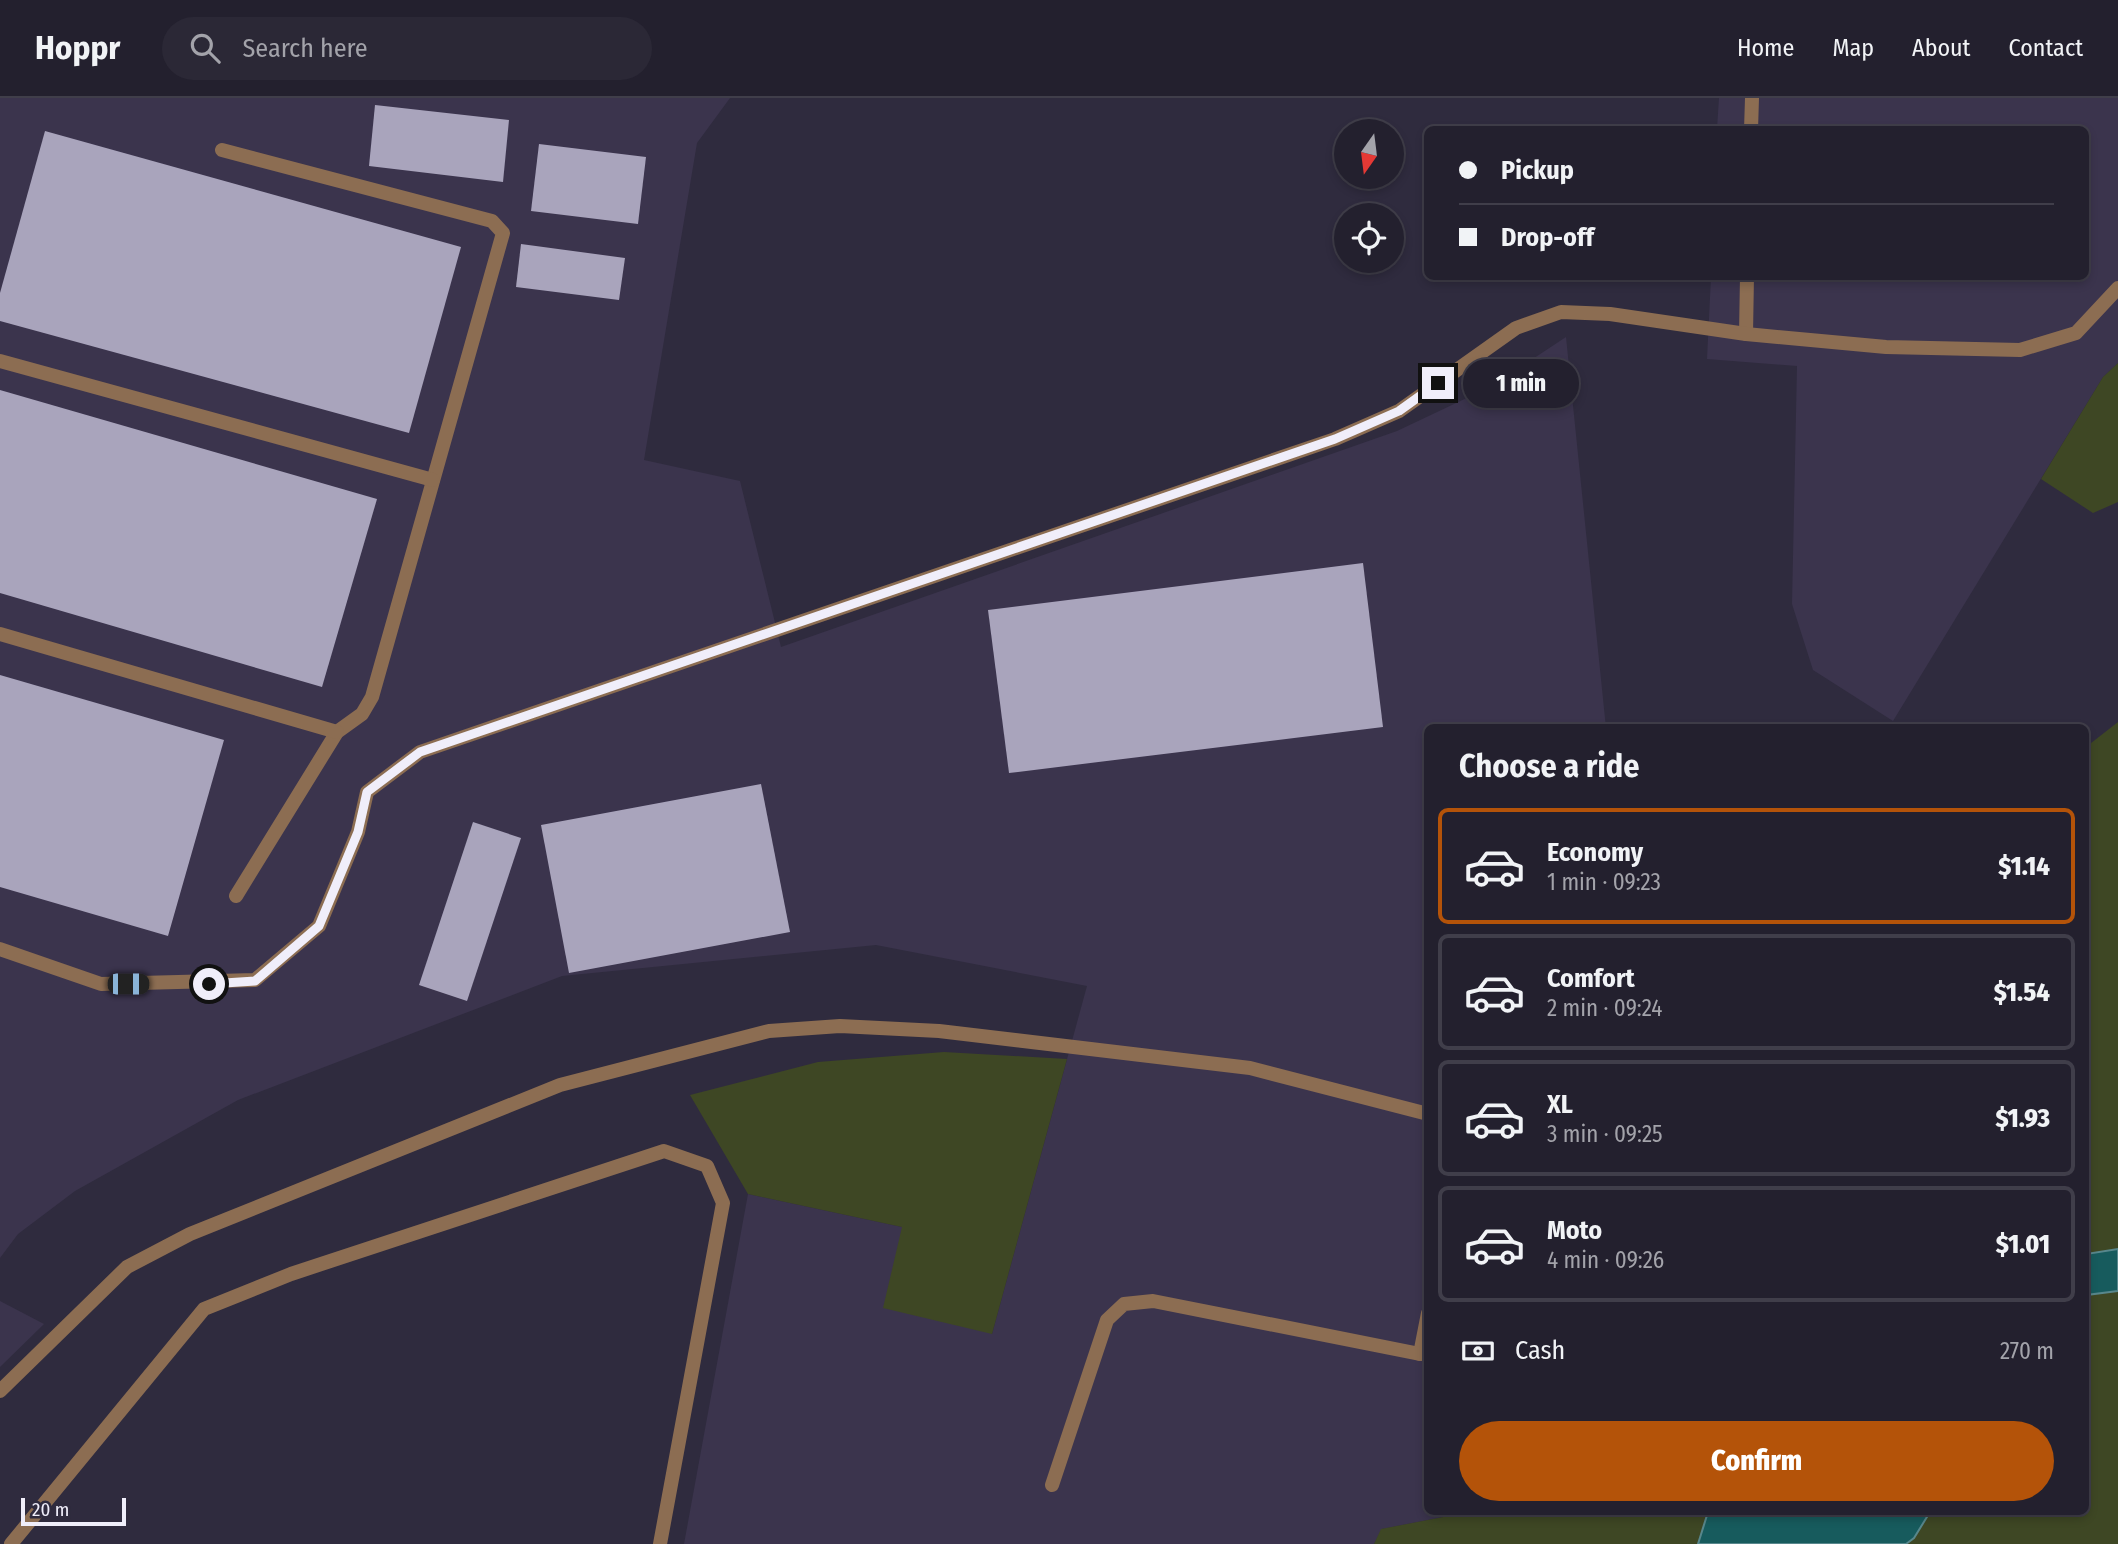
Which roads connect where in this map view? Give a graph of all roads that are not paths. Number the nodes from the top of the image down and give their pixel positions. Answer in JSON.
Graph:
{"nodes":[{"id":1,"x":1752,"y":98,"type":"edge"},
{"id":2,"x":1751,"y":126,"type":"edge"},
{"id":3,"x":222,"y":150,"type":"dead end"},
{"id":4,"x":1747,"y":280,"type":"edge"},
{"id":5,"x":2118,"y":288,"type":"edge"},
{"id":6,"x":1746,"y":334,"type":"junction"},
{"id":7,"x":0,"y":361,"type":"edge"},
{"id":8,"x":433,"y":480,"type":"junction"},
{"id":9,"x":0,"y":634,"type":"edge"},
{"id":10,"x":337,"y":732,"type":"junction"},
{"id":11,"x":236,"y":896,"type":"dead end"},
{"id":12,"x":0,"y":949,"type":"edge"},
{"id":13,"x":1424,"y":1113,"type":"edge"},
{"id":14,"x":1424,"y":1353,"type":"edge"},
{"id":15,"x":0,"y":1391,"type":"edge"},
{"id":16,"x":1052,"y":1486,"type":"dead end"},
{"id":17,"x":11,"y":1544,"type":"edge"},
{"id":18,"x":660,"y":1544,"type":"edge"}],
"edges":[{"from":1,"to":2,"type":"street"},
{"from":3,"to":8,"type":"street"},
{"from":4,"to":6,"type":"street"},
{"from":5,"to":6,"type":"street"},
{"from":6,"to":12,"type":"street"},
{"from":7,"to":8,"type":"street"},
{"from":8,"to":10,"type":"street"},
{"from":9,"to":10,"type":"street"},
{"from":10,"to":11,"type":"street"},
{"from":13,"to":15,"type":"street"},
{"from":14,"to":16,"type":"street"},
{"from":17,"to":18,"type":"street"}]}
